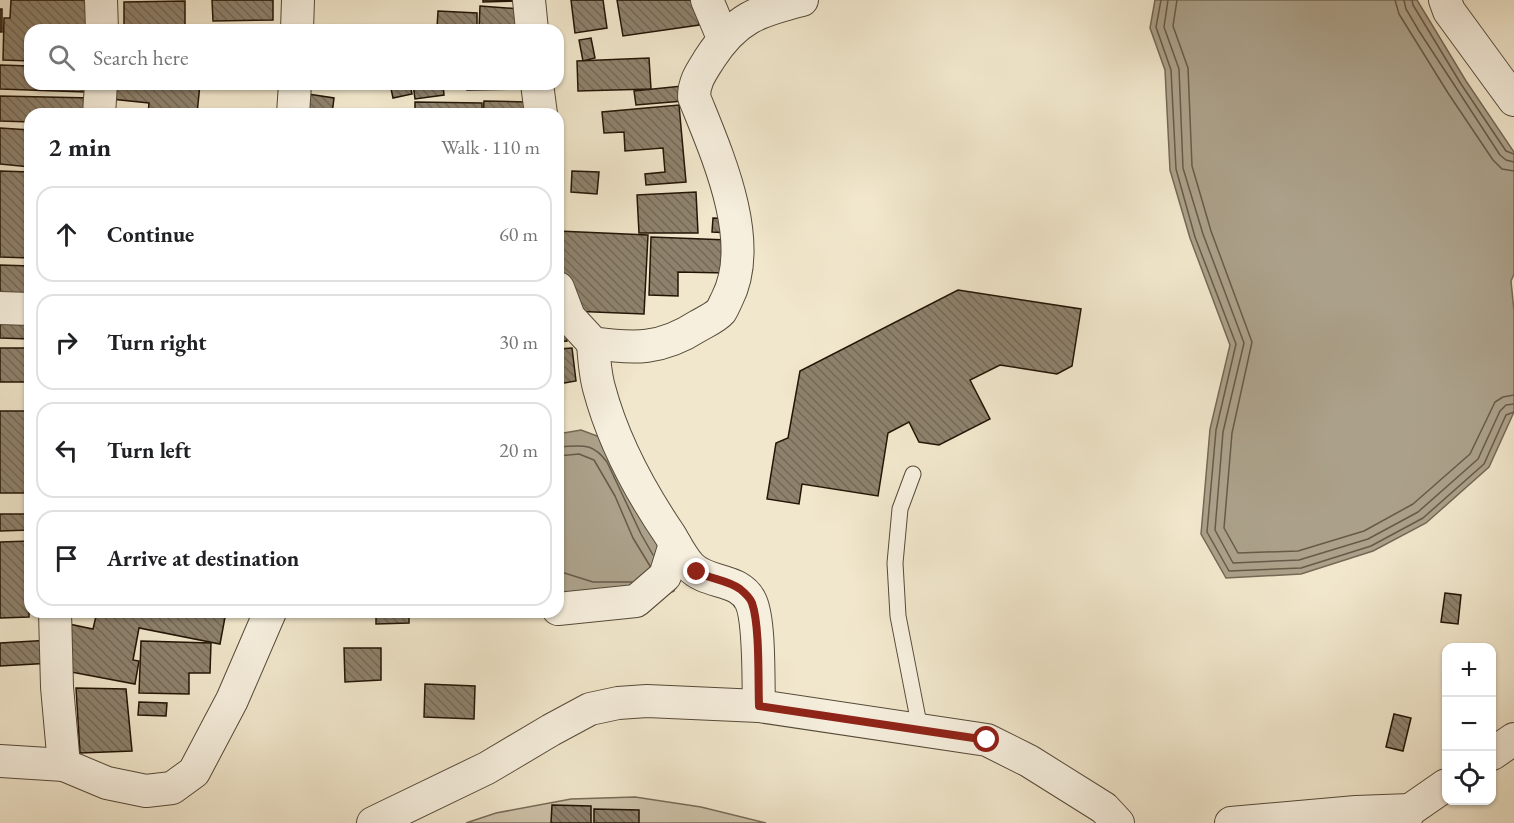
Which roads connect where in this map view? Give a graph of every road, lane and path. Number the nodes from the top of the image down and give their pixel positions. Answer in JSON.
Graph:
{"nodes":[{"id":1,"x":101,"y":0,"type":"edge"},
{"id":2,"x":298,"y":0,"type":"edge"},
{"id":3,"x":529,"y":0,"type":"edge"},
{"id":4,"x":707,"y":0,"type":"edge"},
{"id":5,"x":802,"y":0,"type":"edge"},
{"id":6,"x":1444,"y":0,"type":"edge"},
{"id":7,"x":102,"y":24,"type":"edge"},
{"id":8,"x":297,"y":24,"type":"edge"},
{"id":9,"x":531,"y":24,"type":"edge"},
{"id":10,"x":723,"y":38,"type":"junction"},
{"id":11,"x":101,"y":90,"type":"edge"},
{"id":12,"x":295,"y":90,"type":"edge"},
{"id":13,"x":538,"y":90,"type":"edge"},
{"id":14,"x":1514,"y":100,"type":"edge"},
{"id":15,"x":99,"y":108,"type":"edge"},
{"id":16,"x":294,"y":108,"type":"edge"},
{"id":17,"x":541,"y":108,"type":"edge"},
{"id":18,"x":564,"y":304,"type":"edge"},
{"id":19,"x":0,"y":308,"type":"edge"},
{"id":20,"x":24,"y":309,"type":"edge"},
{"id":21,"x":593,"y":343,"type":"junction"},
{"id":22,"x":913,"y":474,"type":"dead end"},
{"id":23,"x":675,"y":544,"type":"junction"},
{"id":24,"x":564,"y":608,"type":"edge"},
{"id":25,"x":55,"y":618,"type":"edge"},
{"id":26,"x":267,"y":618,"type":"edge"},
{"id":27,"x":759,"y":706,"type":"junction"},
{"id":28,"x":920,"y":729,"type":"junction"},
{"id":29,"x":1514,"y":739,"type":"edge"},
{"id":30,"x":1496,"y":751,"type":"edge"},
{"id":31,"x":0,"y":761,"type":"edge"},
{"id":32,"x":64,"y":765,"type":"junction"},
{"id":33,"x":1442,"y":788,"type":"edge"},
{"id":34,"x":1406,"y":817,"type":"edge"},
{"id":35,"x":373,"y":823,"type":"edge"},
{"id":36,"x":1118,"y":823,"type":"edge"},
{"id":37,"x":1231,"y":823,"type":"edge"}],
"edges":[{"from":1,"to":7,"type":"street"},
{"from":2,"to":8,"type":"street"},
{"from":3,"to":9,"type":"street"},
{"from":4,"to":10,"type":"street"},
{"from":5,"to":10,"type":"street"},
{"from":6,"to":14,"type":"street"},
{"from":10,"to":21,"type":"street"},
{"from":11,"to":15,"type":"street"},
{"from":12,"to":16,"type":"street"},
{"from":13,"to":17,"type":"street"},
{"from":18,"to":21,"type":"street"},
{"from":19,"to":20,"type":"street"},
{"from":21,"to":23,"type":"street"},
{"from":22,"to":28,"type":"lane"},
{"from":23,"to":24,"type":"street"},
{"from":23,"to":27,"type":"street"},
{"from":25,"to":32,"type":"street"},
{"from":26,"to":32,"type":"street"},
{"from":27,"to":28,"type":"street"},
{"from":27,"to":35,"type":"street"},
{"from":28,"to":36,"type":"street"},
{"from":29,"to":30,"type":"street"},
{"from":31,"to":32,"type":"street"},
{"from":33,"to":34,"type":"street"},
{"from":34,"to":37,"type":"street"}]}
